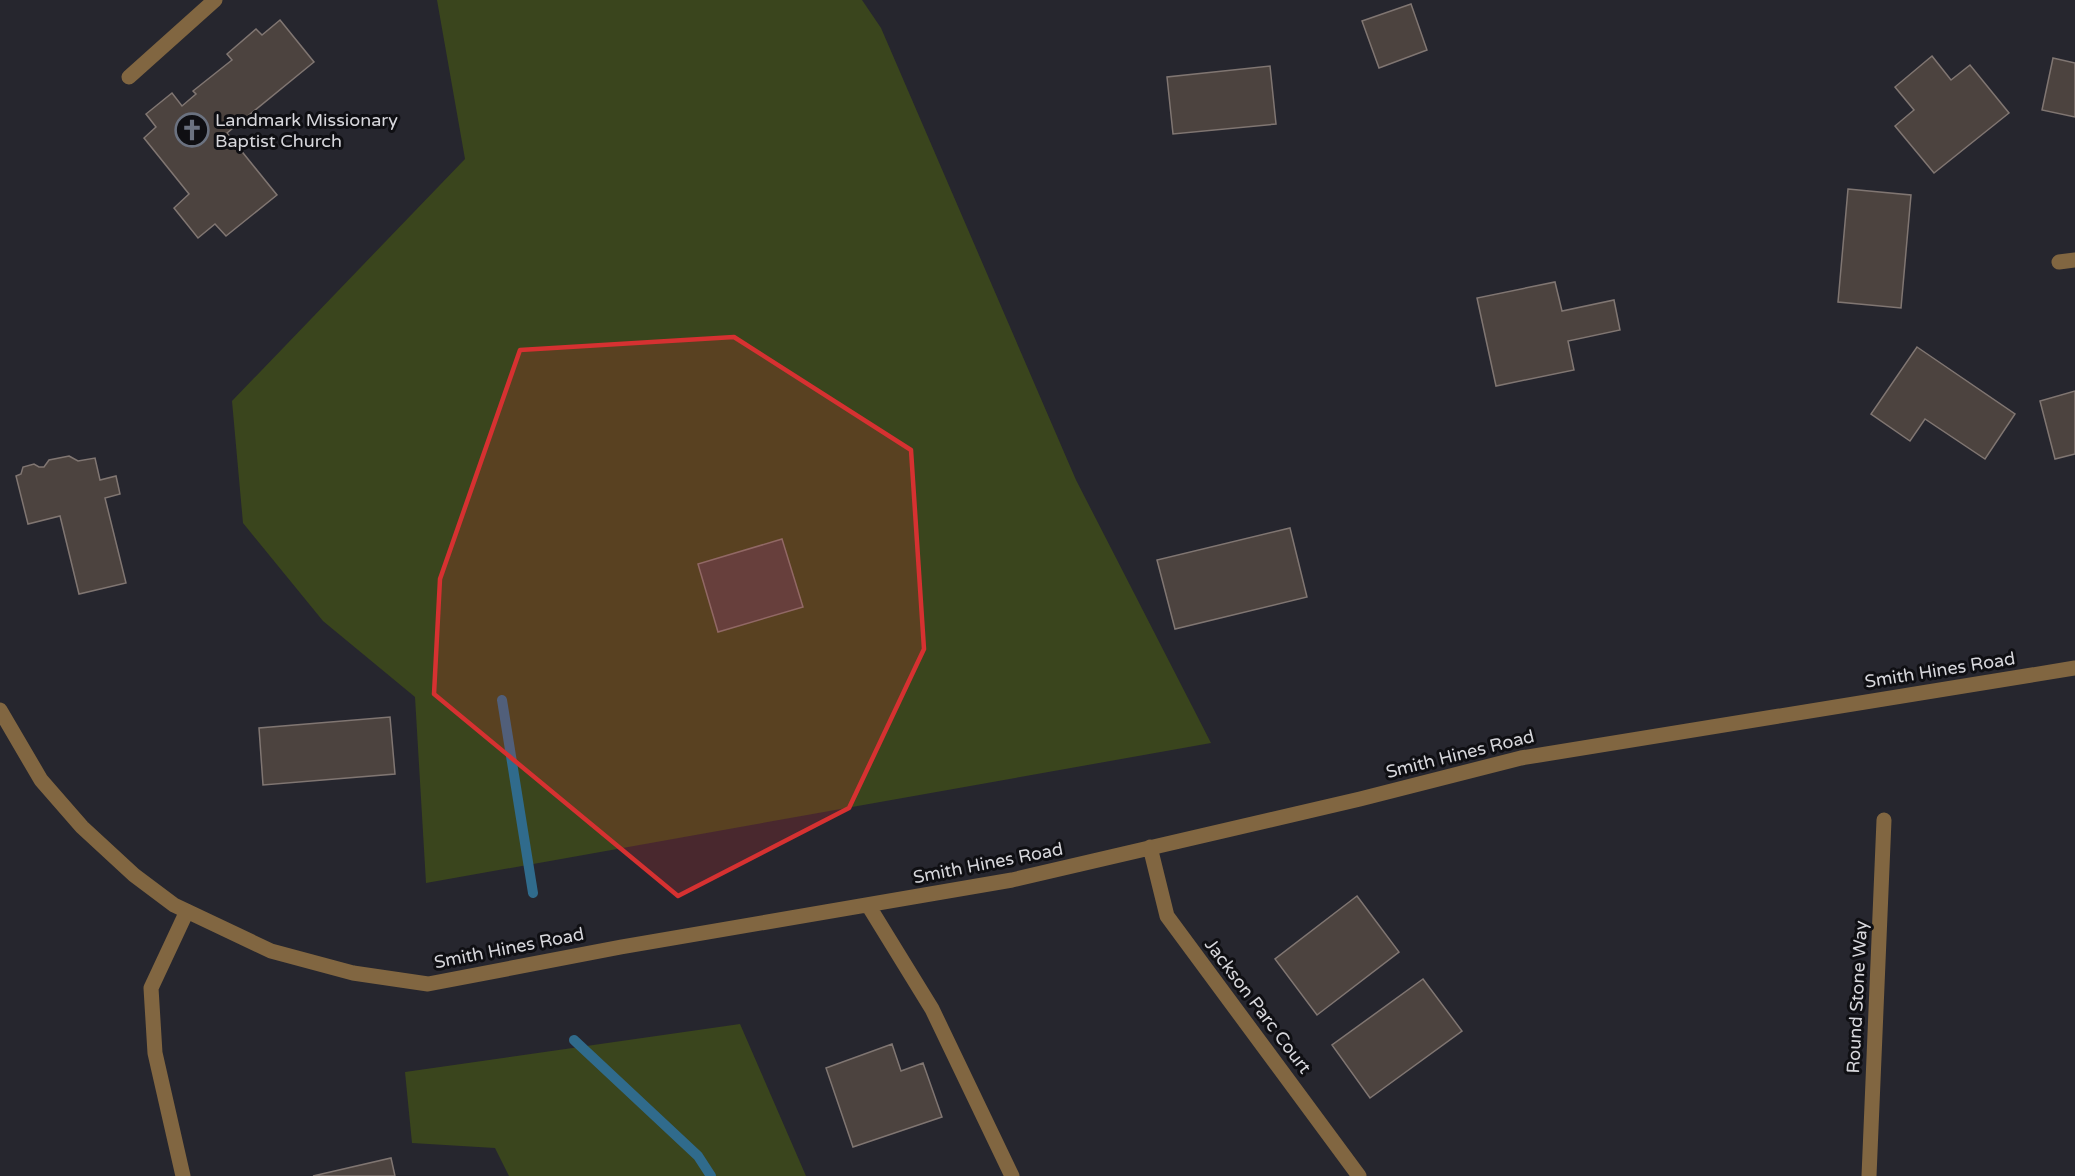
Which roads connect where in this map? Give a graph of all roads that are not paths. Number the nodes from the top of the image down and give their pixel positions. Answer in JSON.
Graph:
{"nodes":[{"id":1,"x":214,"y":0,"type":"edge"},
{"id":2,"x":129,"y":76,"type":"dead end"},
{"id":3,"x":2075,"y":260,"type":"edge"},
{"id":4,"x":2059,"y":262,"type":"dead end"},
{"id":5,"x":2075,"y":668,"type":"edge"},
{"id":6,"x":0,"y":710,"type":"edge"},
{"id":7,"x":1884,"y":820,"type":"dead end"},
{"id":8,"x":1150,"y":847,"type":"junction"},
{"id":9,"x":868,"y":905,"type":"junction"},
{"id":10,"x":187,"y":911,"type":"junction"},
{"id":11,"x":183,"y":1176,"type":"edge"},
{"id":12,"x":1012,"y":1176,"type":"edge"},
{"id":13,"x":1359,"y":1176,"type":"edge"},
{"id":14,"x":1869,"y":1176,"type":"edge"}],
"edges":[{"from":1,"to":2,"type":"street"},
{"from":3,"to":4,"type":"street"},
{"from":5,"to":8,"type":"street","name":"Smith Hines Road"},
{"from":6,"to":10,"type":"street","name":"Smith Hines Road"},
{"from":7,"to":14,"type":"street","name":"Round Stone Way"},
{"from":8,"to":9,"type":"street","name":"Smith Hines Road"},
{"from":8,"to":13,"type":"street","name":"Jackson Parc Court"},
{"from":9,"to":10,"type":"street","name":"Smith Hines Road"},
{"from":9,"to":12,"type":"street"},
{"from":10,"to":11,"type":"street"}]}
